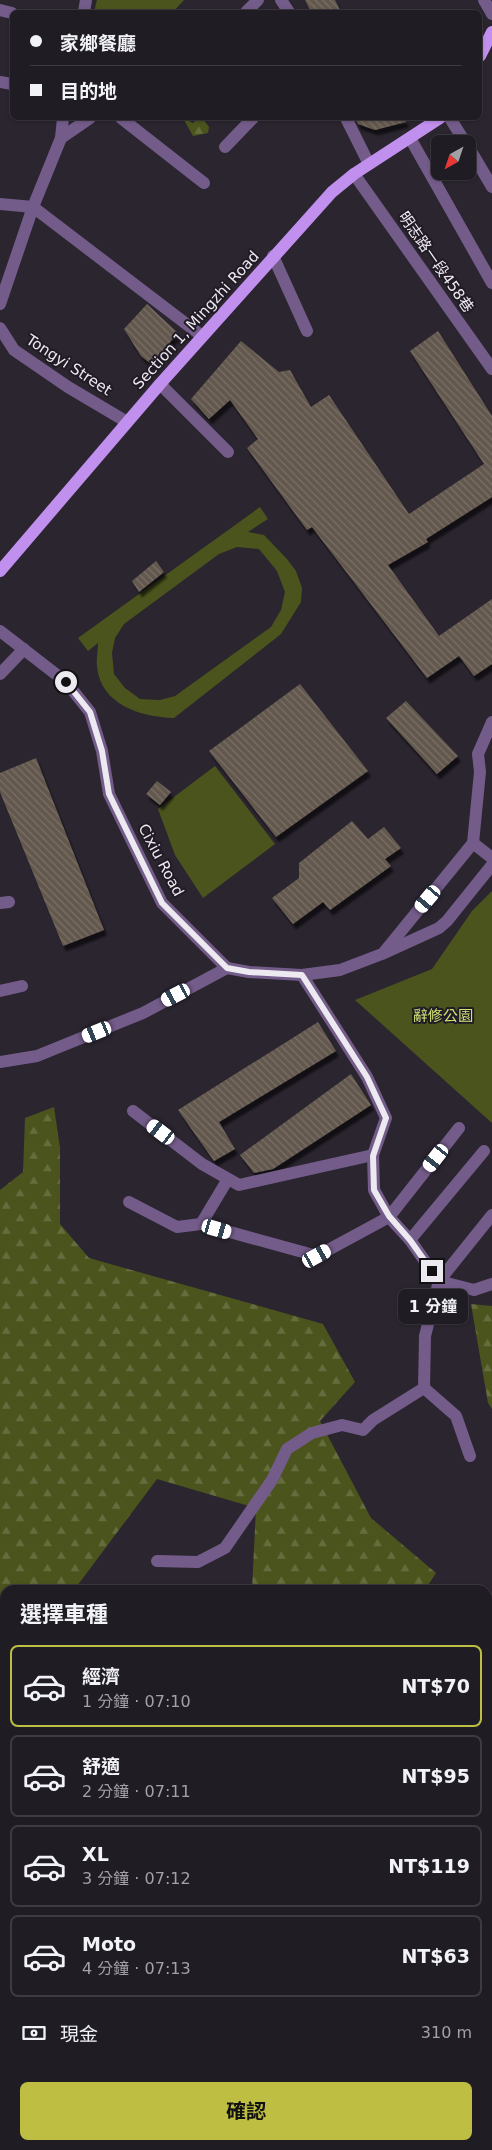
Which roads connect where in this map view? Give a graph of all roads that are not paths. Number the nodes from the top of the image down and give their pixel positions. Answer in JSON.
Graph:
{"nodes":[{"id":1,"x":258,"y":0,"type":"edge"},
{"id":2,"x":484,"y":0,"type":"edge"},
{"id":3,"x":248,"y":10,"type":"edge"},
{"id":4,"x":492,"y":14,"type":"edge"},
{"id":5,"x":492,"y":32,"type":"edge"},
{"id":6,"x":482,"y":52,"type":"edge"},
{"id":7,"x":63,"y":120,"type":"edge"},
{"id":8,"x":87,"y":120,"type":"edge"},
{"id":9,"x":124,"y":120,"type":"edge"},
{"id":10,"x":251,"y":120,"type":"edge"},
{"id":11,"x":347,"y":120,"type":"edge"},
{"id":12,"x":437,"y":120,"type":"edge"},
{"id":13,"x":451,"y":120,"type":"edge"},
{"id":14,"x":461,"y":135,"type":"edge"},
{"id":15,"x":61,"y":138,"type":"junction"},
{"id":16,"x":410,"y":138,"type":"junction"},
{"id":17,"x":225,"y":147,"type":"dead end"},
{"id":18,"x":476,"y":160,"type":"edge"},
{"id":19,"x":369,"y":164,"type":"junction"},
{"id":20,"x":354,"y":174,"type":"junction"},
{"id":21,"x":204,"y":183,"type":"dead end"},
{"id":22,"x":492,"y":187,"type":"edge"},
{"id":23,"x":0,"y":204,"type":"edge"},
{"id":24,"x":33,"y":207,"type":"junction"},
{"id":25,"x":274,"y":256,"type":"junction"},
{"id":26,"x":492,"y":283,"type":"edge"},
{"id":27,"x":0,"y":304,"type":"edge"},
{"id":28,"x":0,"y":328,"type":"edge"},
{"id":29,"x":307,"y":332,"type":"dead end"},
{"id":30,"x":202,"y":336,"type":"junction"},
{"id":31,"x":492,"y":369,"type":"edge"},
{"id":32,"x":160,"y":384,"type":"junction"},
{"id":33,"x":127,"y":422,"type":"junction"},
{"id":34,"x":228,"y":452,"type":"dead end"},
{"id":35,"x":0,"y":571,"type":"edge"},
{"id":36,"x":0,"y":630,"type":"edge"},
{"id":37,"x":24,"y":649,"type":"junction"},
{"id":38,"x":0,"y":674,"type":"edge"},
{"id":39,"x":492,"y":722,"type":"edge"},
{"id":40,"x":474,"y":843,"type":"junction"},
{"id":41,"x":492,"y":858,"type":"edge"},
{"id":42,"x":492,"y":865,"type":"edge"},
{"id":43,"x":382,"y":954,"type":"junction"},
{"id":44,"x":227,"y":968,"type":"junction"},
{"id":45,"x":302,"y":975,"type":"junction"},
{"id":46,"x":22,"y":986,"type":"dead end"},
{"id":47,"x":0,"y":991,"type":"edge"},
{"id":48,"x":0,"y":1062,"type":"edge"},
{"id":49,"x":133,"y":1111,"type":"dead end"},
{"id":50,"x":459,"y":1128,"type":"dead end"},
{"id":51,"x":484,"y":1151,"type":"dead end"},
{"id":52,"x":373,"y":1156,"type":"junction"},
{"id":53,"x":228,"y":1179,"type":"junction"},
{"id":54,"x":129,"y":1202,"type":"dead end"},
{"id":55,"x":492,"y":1215,"type":"edge"},
{"id":56,"x":389,"y":1216,"type":"junction"},
{"id":57,"x":201,"y":1224,"type":"junction"},
{"id":58,"x":410,"y":1240,"type":"junction"},
{"id":59,"x":439,"y":1281,"type":"junction"},
{"id":60,"x":492,"y":1284,"type":"edge"},
{"id":61,"x":424,"y":1388,"type":"junction"},
{"id":62,"x":470,"y":1456,"type":"dead end"},
{"id":63,"x":157,"y":1561,"type":"dead end"}],
"edges":[{"from":1,"to":3,"type":"street"},
{"from":2,"to":4,"type":"street"},
{"from":5,"to":6,"type":"main road"},
{"from":7,"to":15,"type":"street"},
{"from":8,"to":15,"type":"street"},
{"from":9,"to":21,"type":"street"},
{"from":10,"to":17,"type":"street"},
{"from":11,"to":19,"type":"street"},
{"from":12,"to":16,"type":"main road","name":"Section 1, Mingzhi Road"},
{"from":13,"to":14,"type":"street"},
{"from":15,"to":24,"type":"street"},
{"from":16,"to":19,"type":"main road","name":"Section 1, Mingzhi Road"},
{"from":16,"to":26,"type":"street"},
{"from":18,"to":22,"type":"street"},
{"from":19,"to":20,"type":"main road","name":"Section 1, Mingzhi Road"},
{"from":20,"to":25,"type":"main road","name":"Section 1, Mingzhi Road"},
{"from":20,"to":31,"type":"street","name":"明志路一段458巷"},
{"from":23,"to":24,"type":"street"},
{"from":24,"to":27,"type":"street"},
{"from":24,"to":30,"type":"street"},
{"from":25,"to":29,"type":"street"},
{"from":25,"to":30,"type":"main road","name":"Section 1, Mingzhi Road"},
{"from":28,"to":33,"type":"street","name":"Tongyi Street"},
{"from":30,"to":32,"type":"main road","name":"Section 1, Mingzhi Road"},
{"from":32,"to":33,"type":"main road","name":"Section 1, Mingzhi Road"},
{"from":32,"to":34,"type":"street"},
{"from":33,"to":35,"type":"main road","name":"Section 1, Mingzhi Road"},
{"from":36,"to":37,"type":"street","name":"Cixiu Road"},
{"from":37,"to":38,"type":"street"},
{"from":37,"to":44,"type":"street","name":"Cixiu Road"},
{"from":39,"to":40,"type":"street"},
{"from":40,"to":41,"type":"street"},
{"from":40,"to":43,"type":"street"},
{"from":42,"to":43,"type":"street"},
{"from":43,"to":45,"type":"street"},
{"from":44,"to":45,"type":"street"},
{"from":44,"to":48,"type":"street"},
{"from":45,"to":52,"type":"street"},
{"from":46,"to":47,"type":"street"},
{"from":49,"to":53,"type":"street"},
{"from":50,"to":56,"type":"street"},
{"from":51,"to":58,"type":"street"},
{"from":52,"to":53,"type":"street"},
{"from":52,"to":56,"type":"street"},
{"from":53,"to":57,"type":"street"},
{"from":54,"to":57,"type":"street"},
{"from":55,"to":59,"type":"street"},
{"from":56,"to":57,"type":"street"},
{"from":56,"to":58,"type":"street"},
{"from":58,"to":59,"type":"street"},
{"from":59,"to":60,"type":"street"},
{"from":59,"to":61,"type":"street"},
{"from":61,"to":62,"type":"street"},
{"from":61,"to":63,"type":"street"}]}
